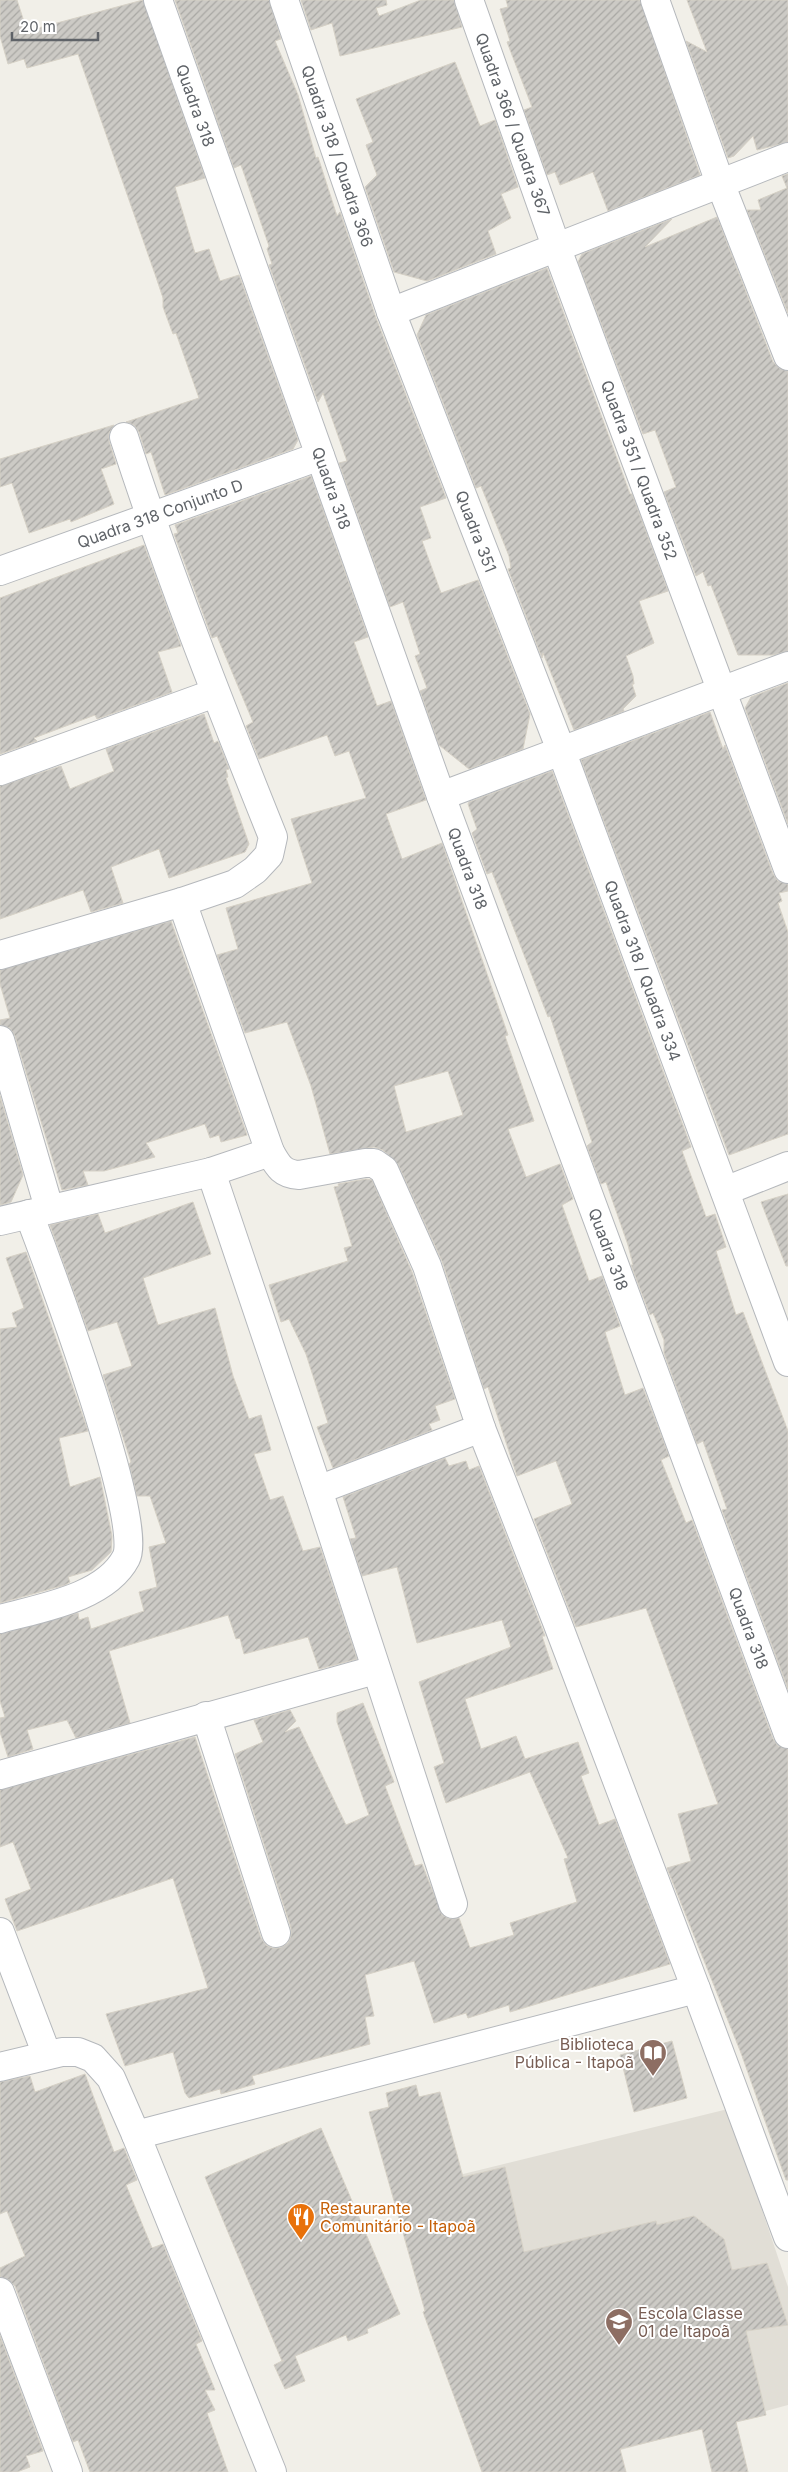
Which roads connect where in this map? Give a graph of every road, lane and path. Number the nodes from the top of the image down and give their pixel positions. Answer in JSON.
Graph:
{"nodes":[{"id":1,"x":158,"y":0,"type":"edge"},
{"id":2,"x":284,"y":0,"type":"edge"},
{"id":3,"x":469,"y":0,"type":"edge"},
{"id":4,"x":655,"y":0,"type":"edge"},
{"id":5,"x":788,"y":157,"type":"edge"},
{"id":6,"x":720,"y":183,"type":"junction"},
{"id":7,"x":557,"y":249,"type":"junction"},
{"id":8,"x":391,"y":312,"type":"junction"},
{"id":9,"x":788,"y":356,"type":"edge"},
{"id":10,"x":124,"y":437,"type":"dead end"},
{"id":11,"x":320,"y":456,"type":"junction"},
{"id":12,"x":150,"y":516,"type":"junction"},
{"id":13,"x":0,"y":571,"type":"edge"},
{"id":14,"x":788,"y":666,"type":"edge"},
{"id":15,"x":722,"y":692,"type":"junction"},
{"id":16,"x":215,"y":693,"type":"junction"},
{"id":17,"x":561,"y":750,"type":"junction"},
{"id":18,"x":0,"y":771,"type":"edge"},
{"id":19,"x":441,"y":796,"type":"junction"},
{"id":20,"x":788,"y":869,"type":"edge"},
{"id":21,"x":182,"y":902,"type":"junction"},
{"id":22,"x":0,"y":955,"type":"edge"},
{"id":23,"x":0,"y":1040,"type":"edge"},
{"id":24,"x":270,"y":1152,"type":"junction"},
{"id":25,"x":788,"y":1166,"type":"edge"},
{"id":26,"x":211,"y":1172,"type":"junction"},
{"id":27,"x":724,"y":1191,"type":"junction"},
{"id":28,"x":39,"y":1211,"type":"junction"},
{"id":29,"x":0,"y":1222,"type":"edge"},
{"id":30,"x":788,"y":1362,"type":"edge"},
{"id":31,"x":480,"y":1428,"type":"junction"},
{"id":32,"x":318,"y":1490,"type":"junction"},
{"id":33,"x":0,"y":1619,"type":"edge"},
{"id":34,"x":375,"y":1670,"type":"junction"},
{"id":35,"x":206,"y":1716,"type":"junction"},
{"id":36,"x":788,"y":1734,"type":"edge"},
{"id":37,"x":0,"y":1775,"type":"edge"},
{"id":38,"x":453,"y":1904,"type":"dead end"},
{"id":39,"x":0,"y":1932,"type":"edge"},
{"id":40,"x":276,"y":1933,"type":"dead end"},
{"id":41,"x":696,"y":1989,"type":"junction"},
{"id":42,"x":48,"y":2055,"type":"junction"},
{"id":43,"x":0,"y":2067,"type":"edge"},
{"id":44,"x":136,"y":2135,"type":"junction"},
{"id":45,"x":788,"y":2237,"type":"edge"},
{"id":46,"x":0,"y":2292,"type":"edge"},
{"id":47,"x":68,"y":2472,"type":"edge"},
{"id":48,"x":272,"y":2472,"type":"edge"}],
"edges":[{"from":1,"to":11,"type":"street","name":"Quadra 318"},
{"from":2,"to":8,"type":"street","name":"Quadra 318 / Quadra 366"},
{"from":3,"to":7,"type":"street","name":"Quadra 366 / Quadra 367"},
{"from":4,"to":6,"type":"street"},
{"from":5,"to":6,"type":"street"},
{"from":6,"to":7,"type":"street"},
{"from":6,"to":9,"type":"street"},
{"from":7,"to":8,"type":"street"},
{"from":7,"to":15,"type":"street","name":"Quadra 351 / Quadra 352"},
{"from":8,"to":17,"type":"street","name":"Quadra 351"},
{"from":10,"to":12,"type":"street"},
{"from":11,"to":12,"type":"street","name":"Quadra 318 Conjunto D"},
{"from":11,"to":19,"type":"street","name":"Quadra 318"},
{"from":12,"to":13,"type":"street","name":"Quadra 318 Conjunto D"},
{"from":12,"to":16,"type":"street"},
{"from":14,"to":15,"type":"street"},
{"from":15,"to":17,"type":"street"},
{"from":15,"to":20,"type":"street","name":"Quadra 351 / Quadra 352"},
{"from":16,"to":18,"type":"street"},
{"from":16,"to":21,"type":"street"},
{"from":17,"to":19,"type":"street"},
{"from":17,"to":27,"type":"street","name":"Quadra 318 / Quadra 334"},
{"from":19,"to":36,"type":"street","name":"Quadra 318"},
{"from":21,"to":22,"type":"street"},
{"from":21,"to":24,"type":"street"},
{"from":23,"to":28,"type":"street"},
{"from":24,"to":26,"type":"street"},
{"from":24,"to":31,"type":"street"},
{"from":25,"to":27,"type":"street"},
{"from":26,"to":28,"type":"street"},
{"from":26,"to":32,"type":"street"},
{"from":27,"to":30,"type":"street","name":"Quadra 318 / Quadra 334"},
{"from":28,"to":29,"type":"street"},
{"from":28,"to":33,"type":"street"},
{"from":31,"to":32,"type":"street"},
{"from":31,"to":41,"type":"street"},
{"from":32,"to":34,"type":"street"},
{"from":34,"to":35,"type":"street"},
{"from":34,"to":38,"type":"street"},
{"from":35,"to":37,"type":"street"},
{"from":35,"to":40,"type":"street"},
{"from":39,"to":42,"type":"street"},
{"from":41,"to":44,"type":"street"},
{"from":41,"to":45,"type":"street"},
{"from":42,"to":43,"type":"street"},
{"from":42,"to":44,"type":"street"},
{"from":44,"to":48,"type":"street"},
{"from":46,"to":47,"type":"street"}]}
